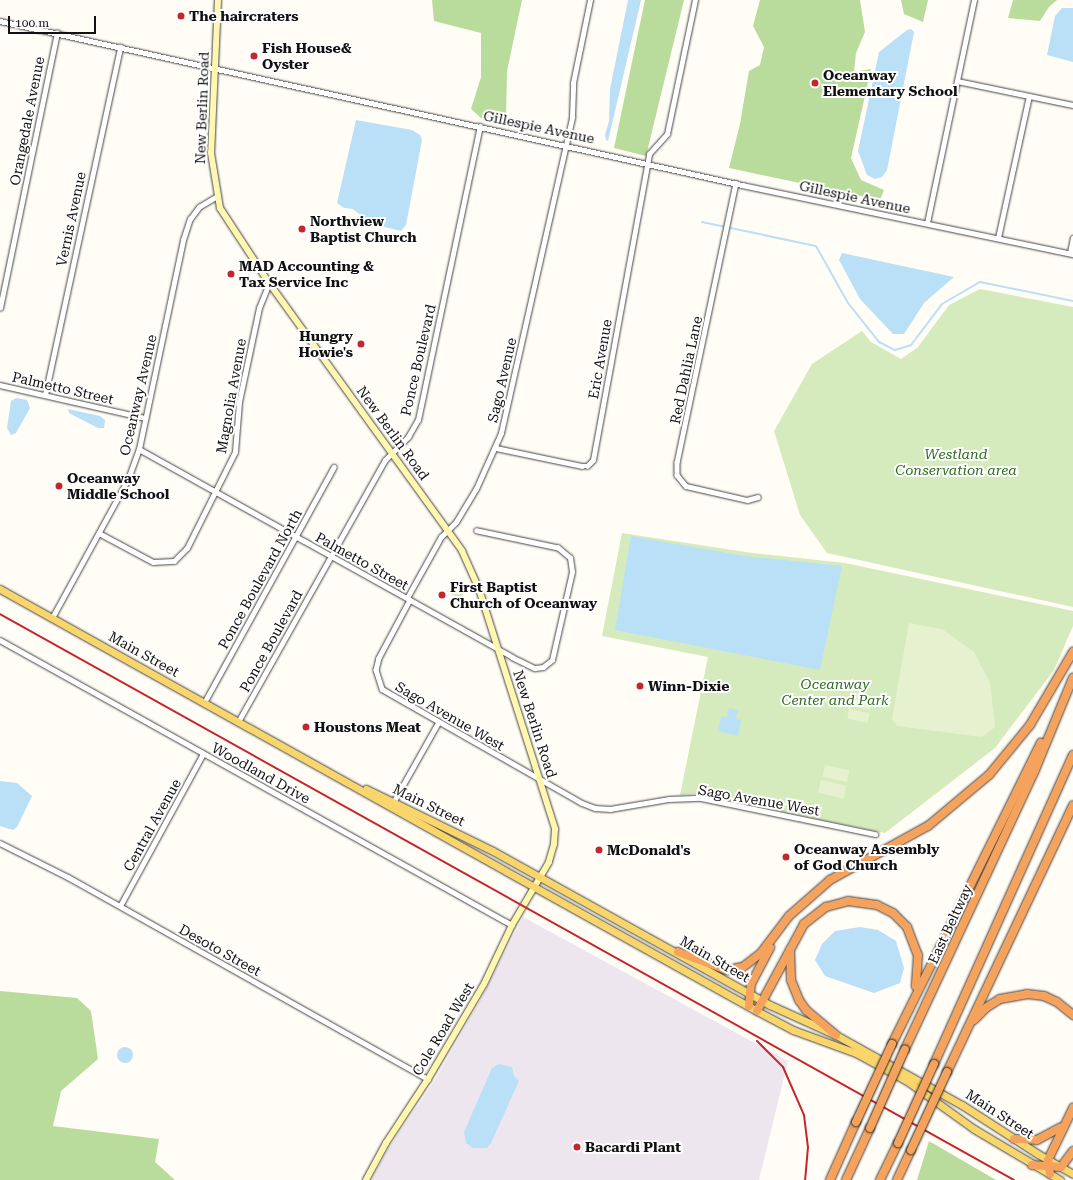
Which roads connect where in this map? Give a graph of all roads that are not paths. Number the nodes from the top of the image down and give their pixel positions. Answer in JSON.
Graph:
{"nodes":[{"id":1,"x":218,"y":0,"type":"edge"},
{"id":2,"x":590,"y":0,"type":"edge"},
{"id":3,"x":695,"y":0,"type":"edge"},
{"id":4,"x":974,"y":0,"type":"edge"},
{"id":5,"x":0,"y":21,"type":"edge"},
{"id":6,"x":57,"y":33,"type":"junction"},
{"id":7,"x":120,"y":47,"type":"junction"},
{"id":8,"x":215,"y":68,"type":"junction"},
{"id":9,"x":957,"y":81,"type":"junction"},
{"id":10,"x":1029,"y":96,"type":"junction"},
{"id":11,"x":1073,"y":105,"type":"edge"},
{"id":12,"x":480,"y":126,"type":"junction"},
{"id":13,"x":564,"y":144,"type":"junction"},
{"id":14,"x":647,"y":162,"type":"junction"},
{"id":15,"x":736,"y":183,"type":"junction"},
{"id":16,"x":217,"y":196,"type":"junction"},
{"id":17,"x":928,"y":223,"type":"junction"},
{"id":18,"x":998,"y":238,"type":"junction"},
{"id":19,"x":1073,"y":238,"type":"edge"},
{"id":20,"x":1071,"y":254,"type":"edge"},
{"id":21,"x":269,"y":283,"type":"junction"},
{"id":22,"x":0,"y":308,"type":"edge"},
{"id":23,"x":0,"y":385,"type":"edge"},
{"id":24,"x":45,"y":395,"type":"junction"},
{"id":25,"x":145,"y":418,"type":"junction"},
{"id":26,"x":496,"y":448,"type":"junction"},
{"id":27,"x":139,"y":449,"type":"junction"},
{"id":28,"x":392,"y":451,"type":"junction"},
{"id":29,"x":334,"y":467,"type":"dead end"},
{"id":30,"x":217,"y":492,"type":"junction"},
{"id":31,"x":758,"y":497,"type":"dead end"},
{"id":32,"x":448,"y":529,"type":"junction"},
{"id":33,"x":477,"y":531,"type":"dead end"},
{"id":34,"x":99,"y":533,"type":"junction"},
{"id":35,"x":296,"y":537,"type":"junction"},
{"id":36,"x":331,"y":556,"type":"junction"},
{"id":37,"x":0,"y":589,"type":"edge"},
{"id":38,"x":408,"y":599,"type":"junction"},
{"id":39,"x":52,"y":618,"type":"junction"},
{"id":40,"x":0,"y":640,"type":"edge"},
{"id":41,"x":498,"y":648,"type":"junction"},
{"id":42,"x":1073,"y":652,"type":"edge"},
{"id":43,"x":1073,"y":678,"type":"edge"},
{"id":44,"x":382,"y":689,"type":"joint"},
{"id":45,"x":1065,"y":695,"type":"junction"},
{"id":46,"x":204,"y":703,"type":"junction"},
{"id":47,"x":238,"y":722,"type":"junction"},
{"id":48,"x":438,"y":723,"type":"junction"},
{"id":49,"x":203,"y":754,"type":"junction"},
{"id":50,"x":1073,"y":755,"type":"edge"},
{"id":51,"x":338,"y":777,"type":"junction"},
{"id":52,"x":540,"y":779,"type":"junction"},
{"id":53,"x":394,"y":801,"type":"junction"},
{"id":54,"x":1073,"y":804,"type":"edge"},
{"id":55,"x":875,"y":834,"type":"dead end"},
{"id":56,"x":0,"y":843,"type":"edge"},
{"id":57,"x":540,"y":877,"type":"junction"},
{"id":58,"x":534,"y":887,"type":"junction"},
{"id":59,"x":120,"y":906,"type":"junction"},
{"id":60,"x":789,"y":916,"type":"junction"},
{"id":61,"x":512,"y":925,"type":"junction"},
{"id":62,"x":790,"y":947,"type":"junction"},
{"id":63,"x":678,"y":952,"type":"junction"},
{"id":64,"x":750,"y":994,"type":"junction"},
{"id":65,"x":914,"y":995,"type":"junction"},
{"id":66,"x":762,"y":1001,"type":"junction"},
{"id":67,"x":748,"y":1006,"type":"junction"},
{"id":68,"x":757,"y":1011,"type":"junction"},
{"id":69,"x":1073,"y":1015,"type":"edge"},
{"id":70,"x":967,"y":1029,"type":"junction"},
{"id":71,"x":836,"y":1035,"type":"junction"},
{"id":72,"x":428,"y":1079,"type":"junction"},
{"id":73,"x":1073,"y":1108,"type":"edge"},
{"id":74,"x":1063,"y":1125,"type":"junction"},
{"id":75,"x":1014,"y":1139,"type":"junction"},
{"id":76,"x":1073,"y":1151,"type":"edge"},
{"id":77,"x":1032,"y":1164,"type":"joint"},
{"id":78,"x":1048,"y":1167,"type":"junction"},
{"id":79,"x":1061,"y":1167,"type":"junction"},
{"id":80,"x":1073,"y":1174,"type":"edge"},
{"id":81,"x":366,"y":1180,"type":"edge"},
{"id":82,"x":830,"y":1180,"type":"edge"},
{"id":83,"x":846,"y":1180,"type":"edge"},
{"id":84,"x":880,"y":1180,"type":"edge"},
{"id":85,"x":898,"y":1180,"type":"edge"},
{"id":86,"x":1060,"y":1180,"type":"edge"}],
"edges":[{"from":1,"to":8,"type":"street","name":"New Berlin Road"},
{"from":2,"to":13,"type":"street","name":"Sago Avenue"},
{"from":3,"to":14,"type":"street"},
{"from":4,"to":9,"type":"street"},
{"from":5,"to":6,"type":"street","name":"Gillespie Avenue"},
{"from":6,"to":7,"type":"street","name":"Gillespie Avenue"},
{"from":6,"to":22,"type":"street","name":"Orangedale Avenue"},
{"from":7,"to":8,"type":"street","name":"Gillespie Avenue"},
{"from":7,"to":24,"type":"street","name":"Vernis Avenue"},
{"from":8,"to":12,"type":"street","name":"Gillespie Avenue"},
{"from":8,"to":16,"type":"street","name":"New Berlin Road"},
{"from":9,"to":10,"type":"street"},
{"from":9,"to":17,"type":"street"},
{"from":10,"to":11,"type":"street"},
{"from":10,"to":18,"type":"street"},
{"from":12,"to":13,"type":"street","name":"Gillespie Avenue"},
{"from":12,"to":28,"type":"street","name":"Ponce Boulevard"},
{"from":13,"to":14,"type":"street","name":"Gillespie Avenue"},
{"from":13,"to":26,"type":"street","name":"Sago Avenue"},
{"from":14,"to":15,"type":"street","name":"Gillespie Avenue"},
{"from":14,"to":26,"type":"street","name":"Eric Avenue"},
{"from":15,"to":17,"type":"street","name":"Gillespie Avenue"},
{"from":15,"to":31,"type":"street","name":"Red Dahlia Lane"},
{"from":16,"to":21,"type":"street","name":"New Berlin Road"},
{"from":16,"to":25,"type":"street","name":"Oceanway Avenue"},
{"from":17,"to":18,"type":"street","name":"Gillespie Avenue"},
{"from":18,"to":20,"type":"street","name":"Gillespie Avenue"},
{"from":19,"to":20,"type":"street"},
{"from":21,"to":28,"type":"street","name":"New Berlin Road"},
{"from":21,"to":30,"type":"street","name":"Magnolia Avenue"},
{"from":23,"to":24,"type":"street","name":"Palmetto Street"},
{"from":24,"to":25,"type":"street","name":"Palmetto Street"},
{"from":25,"to":27,"type":"street","name":"Oceanway Avenue"},
{"from":26,"to":32,"type":"street","name":"Sago Avenue"},
{"from":27,"to":30,"type":"street","name":"Palmetto Street"},
{"from":27,"to":34,"type":"street","name":"Oceanway Avenue"},
{"from":28,"to":32,"type":"street","name":"New Berlin Road"},
{"from":28,"to":36,"type":"street","name":"Ponce Boulevard"},
{"from":29,"to":35,"type":"street","name":"Ponce Boulevard North"},
{"from":30,"to":34,"type":"street","name":"Magnolia Avenue"},
{"from":30,"to":35,"type":"street","name":"Palmetto Street"},
{"from":32,"to":38,"type":"street","name":"Sago Avenue"},
{"from":32,"to":41,"type":"street","name":"New Berlin Road"},
{"from":33,"to":41,"type":"street","name":"Palmetto Street"},
{"from":34,"to":39,"type":"street","name":"Oceanway Avenue"},
{"from":35,"to":36,"type":"street","name":"Palmetto Street"},
{"from":35,"to":46,"type":"street","name":"Ponce Boulevard North"},
{"from":36,"to":38,"type":"street","name":"Palmetto Street"},
{"from":36,"to":47,"type":"street","name":"Ponce Boulevard"},
{"from":37,"to":39,"type":"main road","name":"Main Street"},
{"from":38,"to":41,"type":"street","name":"Palmetto Street"},
{"from":38,"to":44,"type":"street","name":"Sago Avenue"},
{"from":39,"to":46,"type":"main road","name":"Main Street"},
{"from":40,"to":49,"type":"street","name":"Woodland Drive"},
{"from":41,"to":52,"type":"street","name":"New Berlin Road"},
{"from":42,"to":60,"type":"highway"},
{"from":43,"to":45,"type":"highway","name":"East Beltway"},
{"from":44,"to":48,"type":"street","name":"Sago Avenue West"},
{"from":45,"to":65,"type":"highway"},
{"from":45,"to":83,"type":"highway","name":"East Beltway","bridge":true},
{"from":46,"to":47,"type":"main road","name":"Main Street"},
{"from":47,"to":51,"type":"main road","name":"Main Street"},
{"from":48,"to":52,"type":"street","name":"Sago Avenue West"},
{"from":48,"to":53,"type":"street"},
{"from":49,"to":59,"type":"street","name":"Central Avenue"},
{"from":49,"to":61,"type":"street","name":"Woodland Drive"},
{"from":50,"to":84,"type":"highway","bridge":true},
{"from":51,"to":53,"type":"main road","name":"Main Street"},
{"from":51,"to":58,"type":"main road","name":"Main Street"},
{"from":52,"to":55,"type":"street","name":"Sago Avenue West"},
{"from":52,"to":57,"type":"street","name":"New Berlin Road"},
{"from":53,"to":57,"type":"main road","name":"Main Street"},
{"from":54,"to":70,"type":"highway"},
{"from":56,"to":59,"type":"street","name":"Desoto Street"},
{"from":57,"to":58,"type":"street","name":"New Berlin Road"},
{"from":57,"to":63,"type":"main road","name":"Main Street"},
{"from":58,"to":61,"type":"street","name":"Cole Road West"},
{"from":58,"to":67,"type":"main road","name":"Main Street"},
{"from":59,"to":72,"type":"street","name":"Desoto Street"},
{"from":60,"to":63,"type":"highway"},
{"from":60,"to":64,"type":"highway"},
{"from":61,"to":72,"type":"street","name":"Cole Road West"},
{"from":62,"to":65,"type":"highway"},
{"from":62,"to":66,"type":"highway"},
{"from":62,"to":71,"type":"highway"},
{"from":63,"to":64,"type":"main road","name":"Main Street"},
{"from":64,"to":66,"type":"main road","name":"Main Street"},
{"from":64,"to":67,"type":"highway"},
{"from":65,"to":82,"type":"highway","bridge":true},
{"from":66,"to":68,"type":"highway"},
{"from":66,"to":71,"type":"main road","name":"Main Street"},
{"from":67,"to":68,"type":"main road","name":"Main Street"},
{"from":68,"to":77,"type":"main road","name":"Main Street"},
{"from":69,"to":70,"type":"highway"},
{"from":70,"to":85,"type":"highway","bridge":true},
{"from":71,"to":75,"type":"main road","name":"Main Street"},
{"from":72,"to":81,"type":"street","name":"Cole Road West"},
{"from":73,"to":74,"type":"highway"},
{"from":74,"to":75,"type":"highway"},
{"from":74,"to":78,"type":"highway"},
{"from":75,"to":78,"type":"main road","name":"Main Street"},
{"from":76,"to":79,"type":"highway"},
{"from":77,"to":78,"type":"highway"},
{"from":78,"to":79,"type":"highway"},
{"from":78,"to":86,"type":"main road","name":"Main Street"},
{"from":79,"to":80,"type":"main road"}]}
